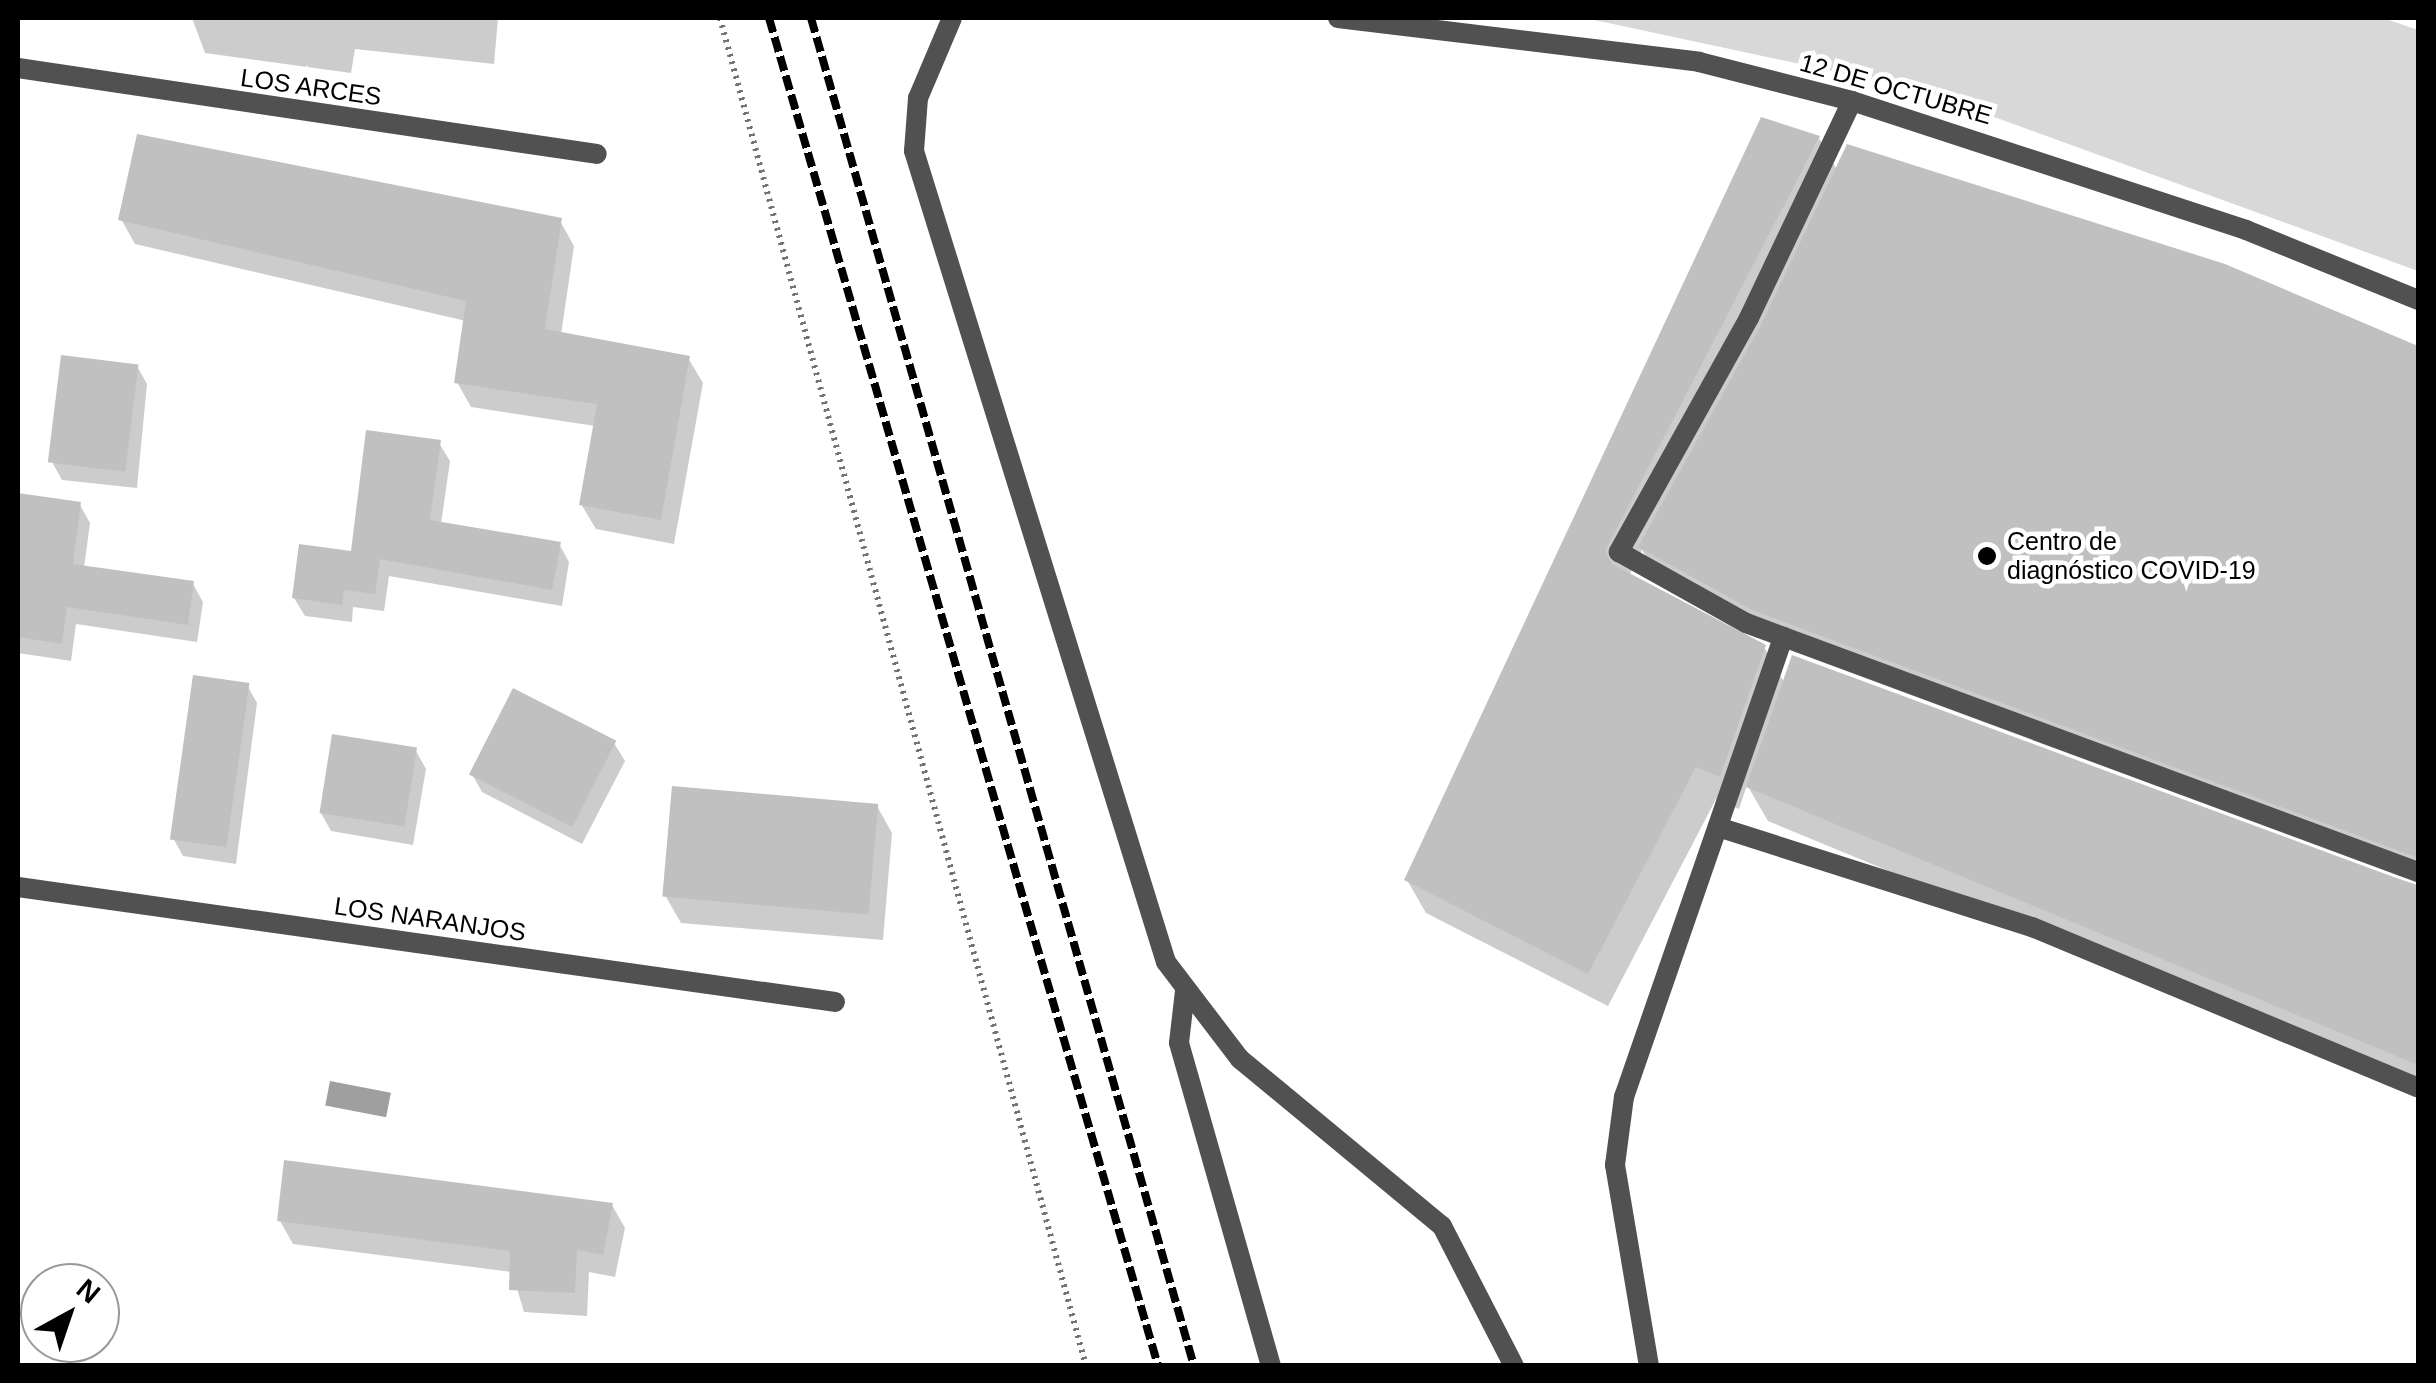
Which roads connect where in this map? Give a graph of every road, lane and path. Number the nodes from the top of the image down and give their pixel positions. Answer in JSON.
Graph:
{"nodes":[{"id":1,"x":720,"y":18,"type":"edge"},
{"id":2,"x":952,"y":18,"type":"edge"},
{"id":3,"x":1338,"y":18,"type":"edge"},
{"id":4,"x":18,"y":68,"type":"edge"},
{"id":5,"x":1852,"y":101,"type":"junction"},
{"id":6,"x":597,"y":154,"type":"dead end"},
{"id":7,"x":2418,"y":300,"type":"edge"},
{"id":8,"x":1783,"y":637,"type":"junction"},
{"id":9,"x":1718,"y":828,"type":"junction"},
{"id":10,"x":2418,"y":872,"type":"edge"},
{"id":11,"x":18,"y":887,"type":"edge"},
{"id":12,"x":1185,"y":991,"type":"junction"},
{"id":13,"x":834,"y":1002,"type":"dead end"},
{"id":14,"x":2418,"y":1088,"type":"edge"},
{"id":15,"x":1086,"y":1366,"type":"edge"},
{"id":16,"x":1270,"y":1366,"type":"edge"},
{"id":17,"x":1514,"y":1366,"type":"edge"},
{"id":18,"x":1648,"y":1366,"type":"edge"}],
"edges":[{"from":1,"to":15,"type":"path"},
{"from":2,"to":12,"type":"street"},
{"from":3,"to":5,"type":"street","name":"12 DE OCTUBRE"},
{"from":4,"to":6,"type":"street","name":"LOS ARCES"},
{"from":5,"to":7,"type":"street","name":"12 DE OCTUBRE"},
{"from":5,"to":8,"type":"street"},
{"from":8,"to":9,"type":"street"},
{"from":8,"to":10,"type":"street"},
{"from":9,"to":14,"type":"street"},
{"from":9,"to":18,"type":"street"},
{"from":11,"to":13,"type":"street","name":"LOS NARANJOS"},
{"from":12,"to":16,"type":"street"},
{"from":12,"to":17,"type":"street"}]}
